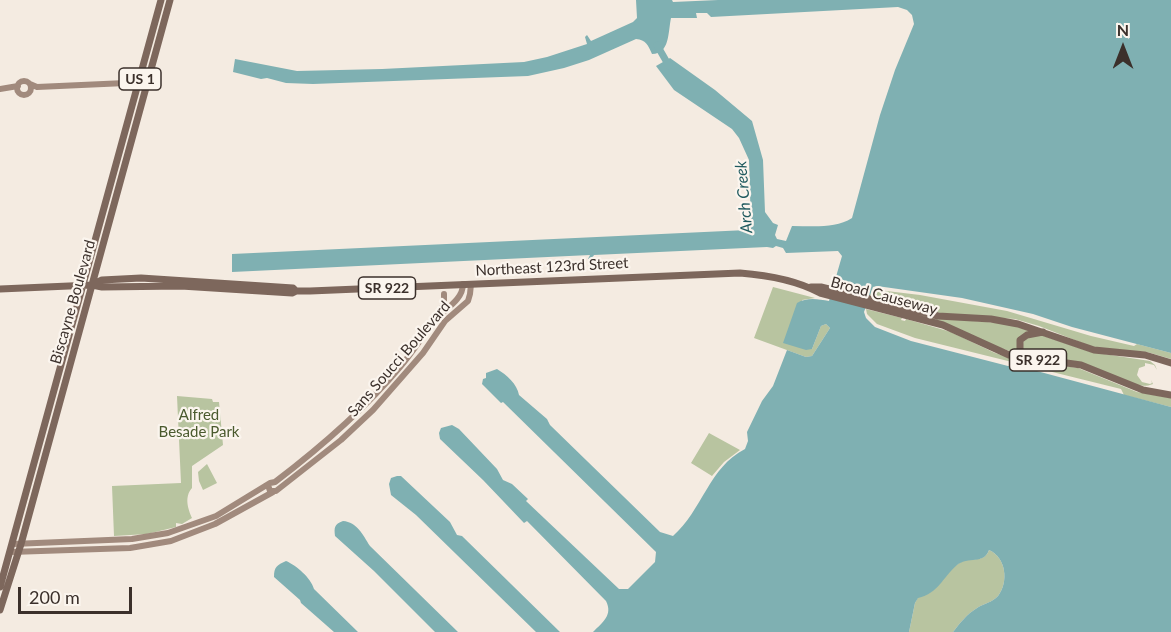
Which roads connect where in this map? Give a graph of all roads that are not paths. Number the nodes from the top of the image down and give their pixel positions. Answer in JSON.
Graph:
{"nodes":[{"id":1,"x":170,"y":0,"type":"edge"},
{"id":2,"x":160,"y":2,"type":"edge"},
{"id":3,"x":165,"y":22,"type":"junction"},
{"id":4,"x":155,"y":25,"type":"junction"},
{"id":5,"x":158,"y":44,"type":"junction"},
{"id":6,"x":148,"y":81,"type":"junction"},
{"id":7,"x":139,"y":82,"type":"junction"},
{"id":8,"x":30,"y":84,"type":"junction"},
{"id":9,"x":37,"y":87,"type":"junction"},
{"id":10,"x":0,"y":89,"type":"edge"},
{"id":11,"x":16,"y":89,"type":"junction"},
{"id":12,"x":30,"y":92,"type":"junction"},
{"id":13,"x":98,"y":263,"type":"junction"},
{"id":14,"x":110,"y":279,"type":"junction"},
{"id":15,"x":146,"y":279,"type":"junction"},
{"id":16,"x":467,"y":284,"type":"junction"},
{"id":17,"x":83,"y":285,"type":"junction"},
{"id":18,"x":92,"y":285,"type":"junction"},
{"id":19,"x":229,"y":285,"type":"junction"},
{"id":20,"x":135,"y":286,"type":"junction"},
{"id":21,"x":808,"y":287,"type":"joint"},
{"id":22,"x":0,"y":289,"type":"edge"},
{"id":23,"x":444,"y":294,"type":"dead end"},
{"id":24,"x":872,"y":303,"type":"junction"},
{"id":25,"x":435,"y":320,"type":"junction"},
{"id":26,"x":1046,"y":332,"type":"junction"},
{"id":27,"x":1029,"y":359,"type":"junction"},
{"id":28,"x":1171,"y":363,"type":"edge"},
{"id":29,"x":1171,"y":395,"type":"edge"},
{"id":30,"x":35,"y":463,"type":"junction"},
{"id":31,"x":38,"y":480,"type":"junction"},
{"id":32,"x":273,"y":487,"type":"junction"},
{"id":33,"x":16,"y":548,"type":"junction"},
{"id":34,"x":0,"y":587,"type":"edge"},
{"id":35,"x":0,"y":610,"type":"edge"}],
"edges":[{"from":1,"to":3,"type":"main road","name":"Biscayne Boulevard","number":"US 1"},
{"from":2,"to":3,"type":"main road"},
{"from":2,"to":4,"type":"main road","name":"Biscayne Boulevard","number":"US 1"},
{"from":3,"to":5,"type":"main road","name":"Biscayne Boulevard","number":"US 1"},
{"from":4,"to":5,"type":"main road"},
{"from":4,"to":7,"type":"main road","name":"Biscayne Boulevard","number":"US 1"},
{"from":5,"to":6,"type":"main road","name":"Biscayne Boulevard","number":"US 1"},
{"from":6,"to":7,"type":"street"},
{"from":6,"to":13,"type":"main road","name":"Biscayne Boulevard","number":"US 1"},
{"from":7,"to":9,"type":"street"},
{"from":7,"to":17,"type":"main road","name":"Biscayne Boulevard","number":"US 1"},
{"from":8,"to":9,"type":"street"},
{"from":8,"to":11,"type":"street"},
{"from":8,"to":12,"type":"street"},
{"from":9,"to":12,"type":"street"},
{"from":10,"to":11,"type":"street"},
{"from":11,"to":12,"type":"street"},
{"from":13,"to":14,"type":"main road"},
{"from":13,"to":18,"type":"main road","name":"Biscayne Boulevard","number":"US 1"},
{"from":14,"to":15,"type":"main road","name":"Northeast 123rd Street","number":"SR 922"},
{"from":14,"to":18,"type":"main road","name":"Northeast 123rd Street","number":"SR 922"},
{"from":15,"to":19,"type":"main road","name":"Northeast 123rd Street","number":"SR 922"},
{"from":15,"to":20,"type":"main road"},
{"from":16,"to":19,"type":"main road","name":"Northeast 123rd Street","number":"SR 922"},
{"from":16,"to":21,"type":"main road","name":"Northeast 123rd Street","number":"SR 922"},
{"from":16,"to":25,"type":"street","name":"Sans Soucci Boulevard"},
{"from":16,"to":32,"type":"street","name":"Sans Soucci Boulevard"},
{"from":17,"to":18,"type":"main road","name":"Northeast 123rd Street","number":"SR 922"},
{"from":17,"to":22,"type":"main road","name":"Northeast 123rd Street","number":"SR 922"},
{"from":17,"to":30,"type":"main road","name":"Biscayne Boulevard","number":"US 1"},
{"from":18,"to":20,"type":"main road","name":"Northeast 123rd Street","number":"SR 922"},
{"from":18,"to":31,"type":"main road","name":"Biscayne Boulevard","number":"US 1"},
{"from":19,"to":20,"type":"main road","name":"Northeast 123rd Street","number":"SR 922"},
{"from":21,"to":24,"type":"main road","name":"Broad Causeway","number":"SR 922"},
{"from":23,"to":25,"type":"street"},
{"from":24,"to":26,"type":"main road","name":"Broad Causeway","number":"SR 922"},
{"from":24,"to":27,"type":"main road","name":"Broad Causeway","number":"SR 922"},
{"from":25,"to":32,"type":"street","name":"Sans Soucci Boulevard"},
{"from":26,"to":27,"type":"main road"},
{"from":26,"to":28,"type":"main road","name":"Broad Causeway","number":"SR 922"},
{"from":27,"to":29,"type":"main road","name":"Broad Causeway","number":"SR 922"},
{"from":30,"to":31,"type":"main road"},
{"from":30,"to":33,"type":"main road","name":"Biscayne Boulevard","number":"US 1"},
{"from":31,"to":33,"type":"main road","name":"Biscayne Boulevard","number":"US 1"},
{"from":32,"to":33,"type":"street"},
{"from":33,"to":34,"type":"main road","name":"Biscayne Boulevard","number":"US 1"},
{"from":33,"to":35,"type":"main road","name":"Biscayne Boulevard","number":"US 1"}]}
